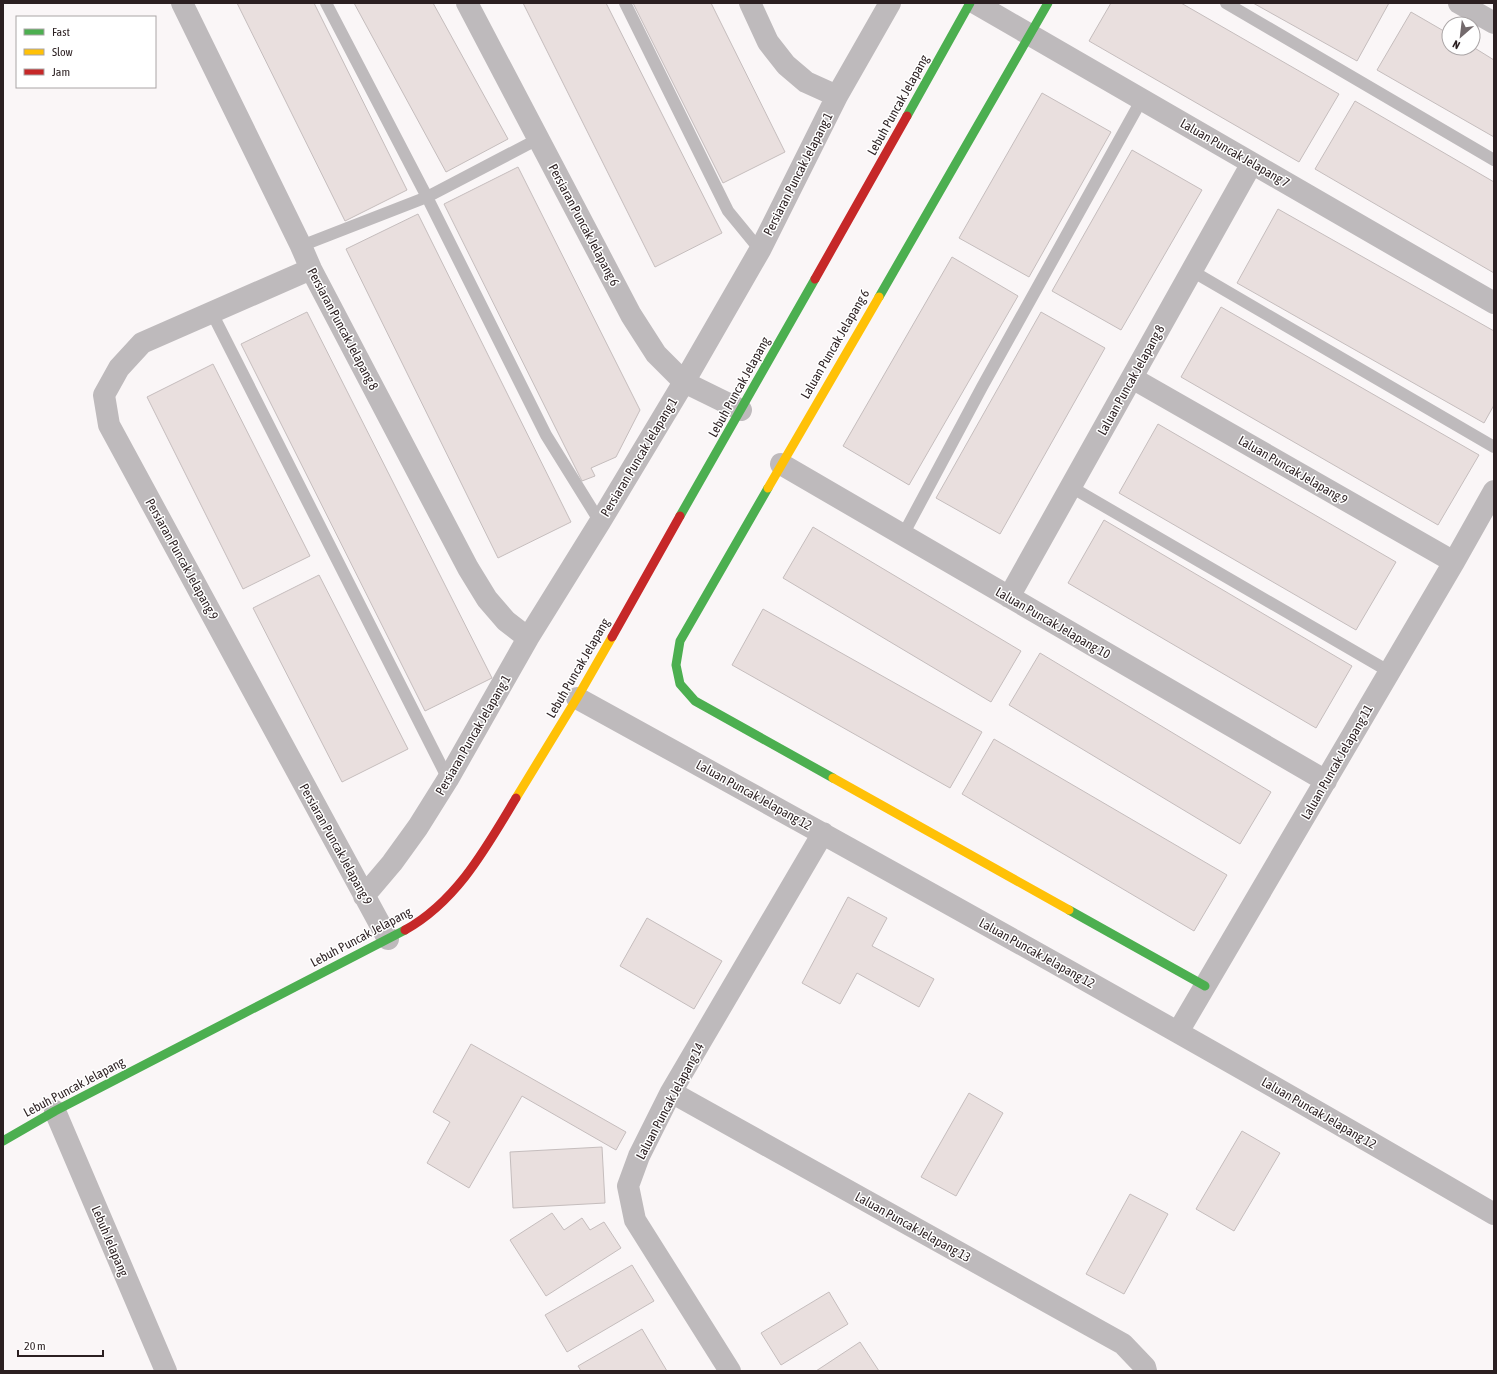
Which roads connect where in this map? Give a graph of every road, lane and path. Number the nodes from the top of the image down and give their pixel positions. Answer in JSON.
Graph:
{"nodes":[{"id":1,"x":182,"y":3,"type":"edge"},
{"id":2,"x":326,"y":3,"type":"edge"},
{"id":3,"x":467,"y":3,"type":"edge"},
{"id":4,"x":625,"y":3,"type":"edge"},
{"id":5,"x":750,"y":3,"type":"edge"},
{"id":6,"x":890,"y":3,"type":"edge"},
{"id":7,"x":970,"y":3,"type":"edge"},
{"id":8,"x":975,"y":3,"type":"edge"},
{"id":9,"x":1048,"y":3,"type":"edge"},
{"id":10,"x":1226,"y":3,"type":"edge"},
{"id":11,"x":1459,"y":3,"type":"edge"},
{"id":12,"x":1494,"y":23,"type":"edge"},
{"id":13,"x":1029,"y":34,"type":"junction"},
{"id":14,"x":837,"y":96,"type":"junction"},
{"id":15,"x":1142,"y":100,"type":"junction"},
{"id":16,"x":538,"y":139,"type":"junction"},
{"id":17,"x":1494,"y":160,"type":"edge"},
{"id":18,"x":1252,"y":163,"type":"junction"},
{"id":19,"x":427,"y":197,"type":"junction"},
{"id":20,"x":301,"y":246,"type":"junction"},
{"id":21,"x":760,"y":250,"type":"junction"},
{"id":22,"x":311,"y":269,"type":"junction"},
{"id":23,"x":1192,"y":271,"type":"junction"},
{"id":24,"x":1494,"y":303,"type":"edge"},
{"id":25,"x":212,"y":313,"type":"junction"},
{"id":26,"x":1132,"y":378,"type":"junction"},
{"id":27,"x":684,"y":382,"type":"junction"},
{"id":28,"x":741,"y":410,"type":"junction"},
{"id":29,"x":1494,"y":447,"type":"edge"},
{"id":30,"x":781,"y":464,"type":"junction"},
{"id":31,"x":1071,"y":487,"type":"junction"},
{"id":32,"x":1494,"y":491,"type":"edge"},
{"id":33,"x":600,"y":522,"type":"junction"},
{"id":34,"x":903,"y":535,"type":"junction"},
{"id":35,"x":1454,"y":562,"type":"junction"},
{"id":36,"x":1009,"y":597,"type":"junction"},
{"id":37,"x":528,"y":638,"type":"junction"},
{"id":38,"x":1390,"y":672,"type":"junction"},
{"id":39,"x":577,"y":698,"type":"junction"},
{"id":40,"x":448,"y":779,"type":"junction"},
{"id":41,"x":1326,"y":781,"type":"junction"},
{"id":42,"x":823,"y":833,"type":"junction"},
{"id":43,"x":364,"y":896,"type":"junction"},
{"id":44,"x":388,"y":939,"type":"junction"},
{"id":45,"x":1205,"y":986,"type":"junction"},
{"id":46,"x":1178,"y":1032,"type":"junction"},
{"id":47,"x":671,"y":1092,"type":"junction"},
{"id":48,"x":55,"y":1111,"type":"junction"},
{"id":49,"x":3,"y":1141,"type":"edge"},
{"id":50,"x":1493,"y":1212,"type":"edge"},
{"id":51,"x":166,"y":1371,"type":"edge"},
{"id":52,"x":730,"y":1371,"type":"edge"},
{"id":53,"x":1146,"y":1371,"type":"edge"}],
"edges":[{"from":1,"to":20,"type":"street","name":"Persiaran Puncak Jelapang 8"},
{"from":2,"to":19,"type":"lane"},
{"from":3,"to":16,"type":"street","name":"Persiaran Puncak Jelapang 6"},
{"from":4,"to":21,"type":"lane"},
{"from":5,"to":14,"type":"street"},
{"from":6,"to":14,"type":"street","name":"Persiaran Puncak Jelapang 1"},
{"from":7,"to":28,"type":"street","name":"Lebuh Puncak Jelapang"},
{"from":8,"to":13,"type":"street","name":"Laluan Puncak Jelapang 7"},
{"from":9,"to":13,"type":"street","name":"Laluan Puncak Jelapang 6"},
{"from":10,"to":17,"type":"lane"},
{"from":11,"to":12,"type":"street"},
{"from":13,"to":15,"type":"street","name":"Laluan Puncak Jelapang 7"},
{"from":13,"to":30,"type":"street","name":"Laluan Puncak Jelapang 6"},
{"from":14,"to":21,"type":"street","name":"Persiaran Puncak Jelapang 1"},
{"from":15,"to":18,"type":"street","name":"Laluan Puncak Jelapang 7"},
{"from":15,"to":34,"type":"lane"},
{"from":16,"to":19,"type":"lane"},
{"from":16,"to":27,"type":"street","name":"Persiaran Puncak Jelapang 6"},
{"from":18,"to":23,"type":"street","name":"Laluan Puncak Jelapang 8"},
{"from":18,"to":24,"type":"street","name":"Laluan Puncak Jelapang 7"},
{"from":19,"to":20,"type":"lane"},
{"from":19,"to":33,"type":"lane"},
{"from":20,"to":22,"type":"street","name":"Persiaran Puncak Jelapang 8"},
{"from":21,"to":27,"type":"street","name":"Persiaran Puncak Jelapang 1"},
{"from":22,"to":25,"type":"street","name":"Persiaran Puncak Jelapang 9"},
{"from":22,"to":37,"type":"street","name":"Persiaran Puncak Jelapang 8"},
{"from":23,"to":26,"type":"street","name":"Laluan Puncak Jelapang 8"},
{"from":23,"to":29,"type":"lane"},
{"from":25,"to":40,"type":"lane"},
{"from":25,"to":43,"type":"street","name":"Persiaran Puncak Jelapang 9"},
{"from":26,"to":31,"type":"street","name":"Laluan Puncak Jelapang 8"},
{"from":26,"to":35,"type":"street","name":"Laluan Puncak Jelapang 9"},
{"from":27,"to":28,"type":"street","name":"Persiaran Puncak Jelapang 6"},
{"from":27,"to":33,"type":"street","name":"Persiaran Puncak Jelapang 1"},
{"from":28,"to":39,"type":"street","name":"Lebuh Puncak Jelapang"},
{"from":30,"to":34,"type":"street","name":"Laluan Puncak Jelapang 10"},
{"from":30,"to":45,"type":"street","name":"Laluan Puncak Jelapang 6"},
{"from":31,"to":36,"type":"street","name":"Laluan Puncak Jelapang 8"},
{"from":31,"to":38,"type":"lane"},
{"from":32,"to":35,"type":"street","name":"Laluan Puncak Jelapang 11"},
{"from":33,"to":37,"type":"street","name":"Persiaran Puncak Jelapang 1"},
{"from":34,"to":36,"type":"street","name":"Laluan Puncak Jelapang 10"},
{"from":35,"to":38,"type":"street","name":"Laluan Puncak Jelapang 11"},
{"from":36,"to":41,"type":"street","name":"Laluan Puncak Jelapang 10"},
{"from":37,"to":40,"type":"street","name":"Persiaran Puncak Jelapang 1"},
{"from":38,"to":41,"type":"street","name":"Laluan Puncak Jelapang 11"},
{"from":39,"to":42,"type":"street","name":"Laluan Puncak Jelapang 12"},
{"from":39,"to":44,"type":"street","name":"Lebuh Puncak Jelapang"},
{"from":40,"to":43,"type":"street","name":"Persiaran Puncak Jelapang 1"},
{"from":41,"to":45,"type":"street","name":"Laluan Puncak Jelapang 11"},
{"from":42,"to":46,"type":"street","name":"Laluan Puncak Jelapang 12"},
{"from":42,"to":47,"type":"street","name":"Laluan Puncak Jelapang 14"},
{"from":43,"to":44,"type":"street","name":"Persiaran Puncak Jelapang 9"},
{"from":44,"to":48,"type":"street","name":"Lebuh Puncak Jelapang"},
{"from":45,"to":46,"type":"street","name":"Laluan Puncak Jelapang 11"},
{"from":46,"to":50,"type":"street","name":"Laluan Puncak Jelapang 12"},
{"from":47,"to":52,"type":"street","name":"Laluan Puncak Jelapang 14"},
{"from":47,"to":53,"type":"street","name":"Laluan Puncak Jelapang 13"},
{"from":48,"to":49,"type":"street","name":"Lebuh Puncak Jelapang"},
{"from":48,"to":51,"type":"street","name":"Lebuh Jelapang"}]}
